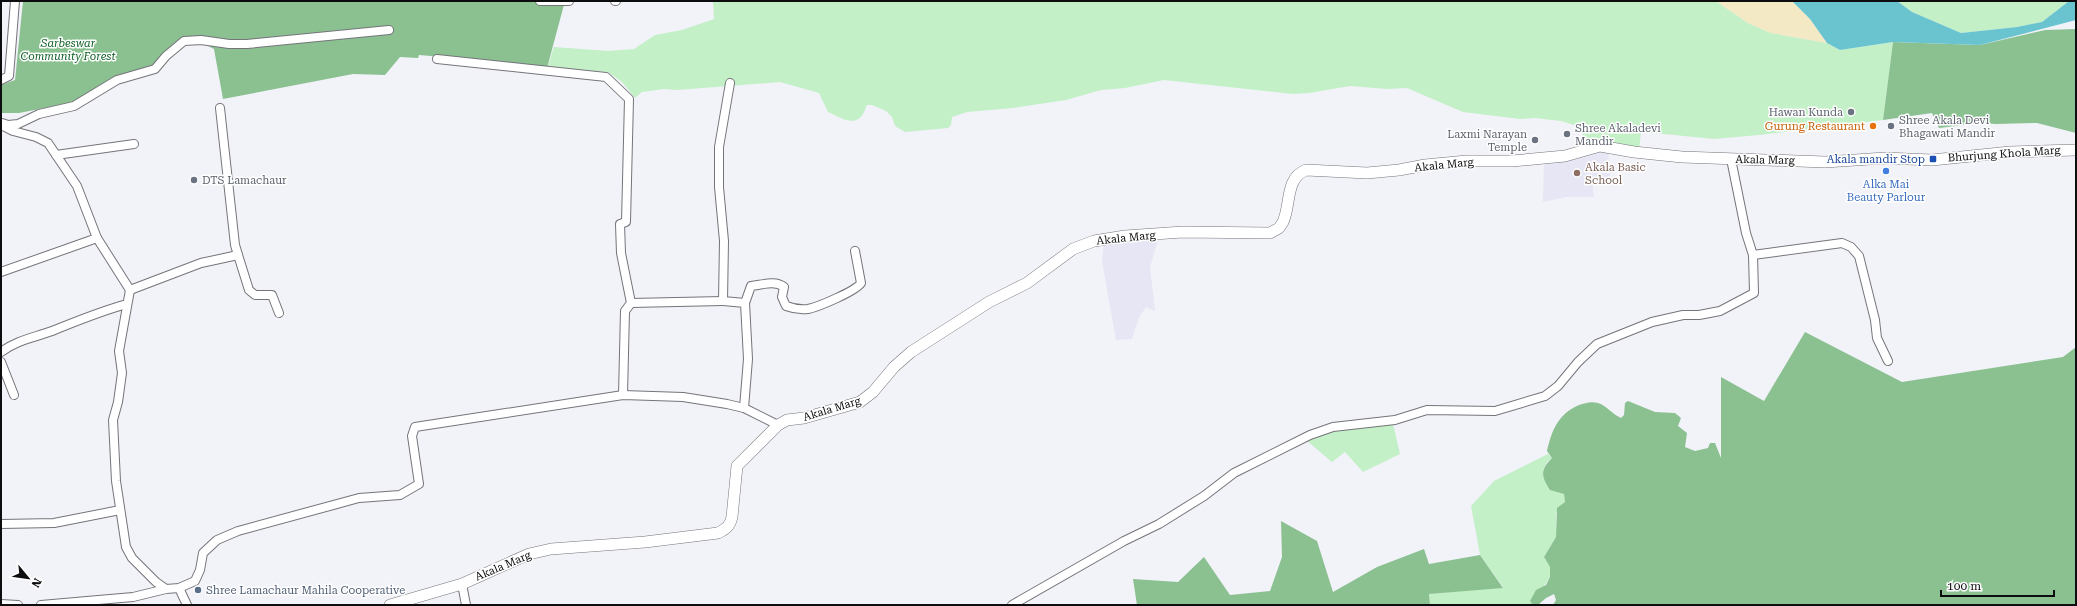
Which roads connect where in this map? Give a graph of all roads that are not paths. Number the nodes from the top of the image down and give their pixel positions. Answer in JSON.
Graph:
{"nodes":[{"id":1,"x":15,"y":1,"type":"edge"},
{"id":2,"x":540,"y":1,"type":"edge"},
{"id":3,"x":569,"y":1,"type":"edge"},
{"id":4,"x":389,"y":30,"type":"dead end"},
{"id":5,"x":437,"y":59,"type":"dead end"},
{"id":6,"x":1,"y":80,"type":"edge"},
{"id":7,"x":730,"y":83,"type":"dead end"},
{"id":8,"x":220,"y":108,"type":"dead end"},
{"id":9,"x":1,"y":124,"type":"edge"},
{"id":10,"x":1,"y":130,"type":"edge"},
{"id":11,"x":13,"y":132,"type":"junction"},
{"id":12,"x":134,"y":144,"type":"dead end"},
{"id":13,"x":2076,"y":150,"type":"edge"},
{"id":14,"x":56,"y":155,"type":"junction"},
{"id":15,"x":1731,"y":159,"type":"junction"},
{"id":16,"x":1932,"y":160,"type":"joint"},
{"id":17,"x":97,"y":238,"type":"junction"},
{"id":18,"x":855,"y":251,"type":"dead end"},
{"id":19,"x":238,"y":255,"type":"junction"},
{"id":20,"x":1753,"y":255,"type":"junction"},
{"id":21,"x":1,"y":272,"type":"edge"},
{"id":22,"x":130,"y":290,"type":"junction"},
{"id":23,"x":723,"y":301,"type":"junction"},
{"id":24,"x":631,"y":303,"type":"junction"},
{"id":25,"x":745,"y":303,"type":"junction"},
{"id":26,"x":127,"y":304,"type":"junction"},
{"id":27,"x":278,"y":313,"type":"dead end"},
{"id":28,"x":1,"y":352,"type":"edge"},
{"id":29,"x":1888,"y":361,"type":"dead end"},
{"id":30,"x":1,"y":362,"type":"edge"},
{"id":31,"x":14,"y":395,"type":"dead end"},
{"id":32,"x":623,"y":395,"type":"junction"},
{"id":33,"x":744,"y":408,"type":"junction"},
{"id":34,"x":778,"y":425,"type":"junction"},
{"id":35,"x":120,"y":510,"type":"junction"},
{"id":36,"x":1,"y":524,"type":"edge"},
{"id":37,"x":462,"y":584,"type":"junction"},
{"id":38,"x":179,"y":588,"type":"junction"},
{"id":39,"x":166,"y":589,"type":"junction"},
{"id":40,"x":1,"y":604,"type":"edge"},
{"id":41,"x":12,"y":605,"type":"edge"},
{"id":42,"x":18,"y":605,"type":"edge"},
{"id":43,"x":41,"y":605,"type":"edge"},
{"id":44,"x":187,"y":605,"type":"edge"},
{"id":45,"x":390,"y":605,"type":"edge"},
{"id":46,"x":466,"y":605,"type":"edge"},
{"id":47,"x":1012,"y":605,"type":"edge"}],
"edges":[{"from":1,"to":6,"type":"street"},
{"from":2,"to":3,"type":"street"},
{"from":4,"to":9,"type":"street"},
{"from":5,"to":24,"type":"street"},
{"from":7,"to":23,"type":"street"},
{"from":8,"to":19,"type":"street"},
{"from":9,"to":11,"type":"street"},
{"from":10,"to":11,"type":"street"},
{"from":11,"to":14,"type":"street"},
{"from":12,"to":14,"type":"street"},
{"from":13,"to":16,"type":"main road","name":"Bhurjung Khola Marg"},
{"from":14,"to":17,"type":"street"},
{"from":15,"to":16,"type":"main road","name":"Akala Marg"},
{"from":15,"to":20,"type":"street"},
{"from":15,"to":34,"type":"main road","name":"Akala Marg"},
{"from":17,"to":21,"type":"street"},
{"from":17,"to":22,"type":"street"},
{"from":18,"to":25,"type":"street"},
{"from":19,"to":22,"type":"street"},
{"from":19,"to":27,"type":"street"},
{"from":20,"to":29,"type":"street"},
{"from":20,"to":47,"type":"street"},
{"from":22,"to":26,"type":"street"},
{"from":23,"to":24,"type":"street"},
{"from":23,"to":25,"type":"street"},
{"from":24,"to":32,"type":"street"},
{"from":25,"to":33,"type":"street"},
{"from":26,"to":28,"type":"street"},
{"from":26,"to":35,"type":"street"},
{"from":30,"to":31,"type":"street"},
{"from":32,"to":33,"type":"street"},
{"from":32,"to":38,"type":"street"},
{"from":33,"to":34,"type":"street"},
{"from":34,"to":37,"type":"main road","name":"Akala Marg"},
{"from":35,"to":36,"type":"street"},
{"from":35,"to":39,"type":"street"},
{"from":37,"to":45,"type":"main road","name":"Akala Marg"},
{"from":37,"to":46,"type":"street"},
{"from":38,"to":39,"type":"street"},
{"from":38,"to":44,"type":"street"},
{"from":39,"to":43,"type":"street"},
{"from":40,"to":41,"type":"street"},
{"from":41,"to":42,"type":"street"}]}
